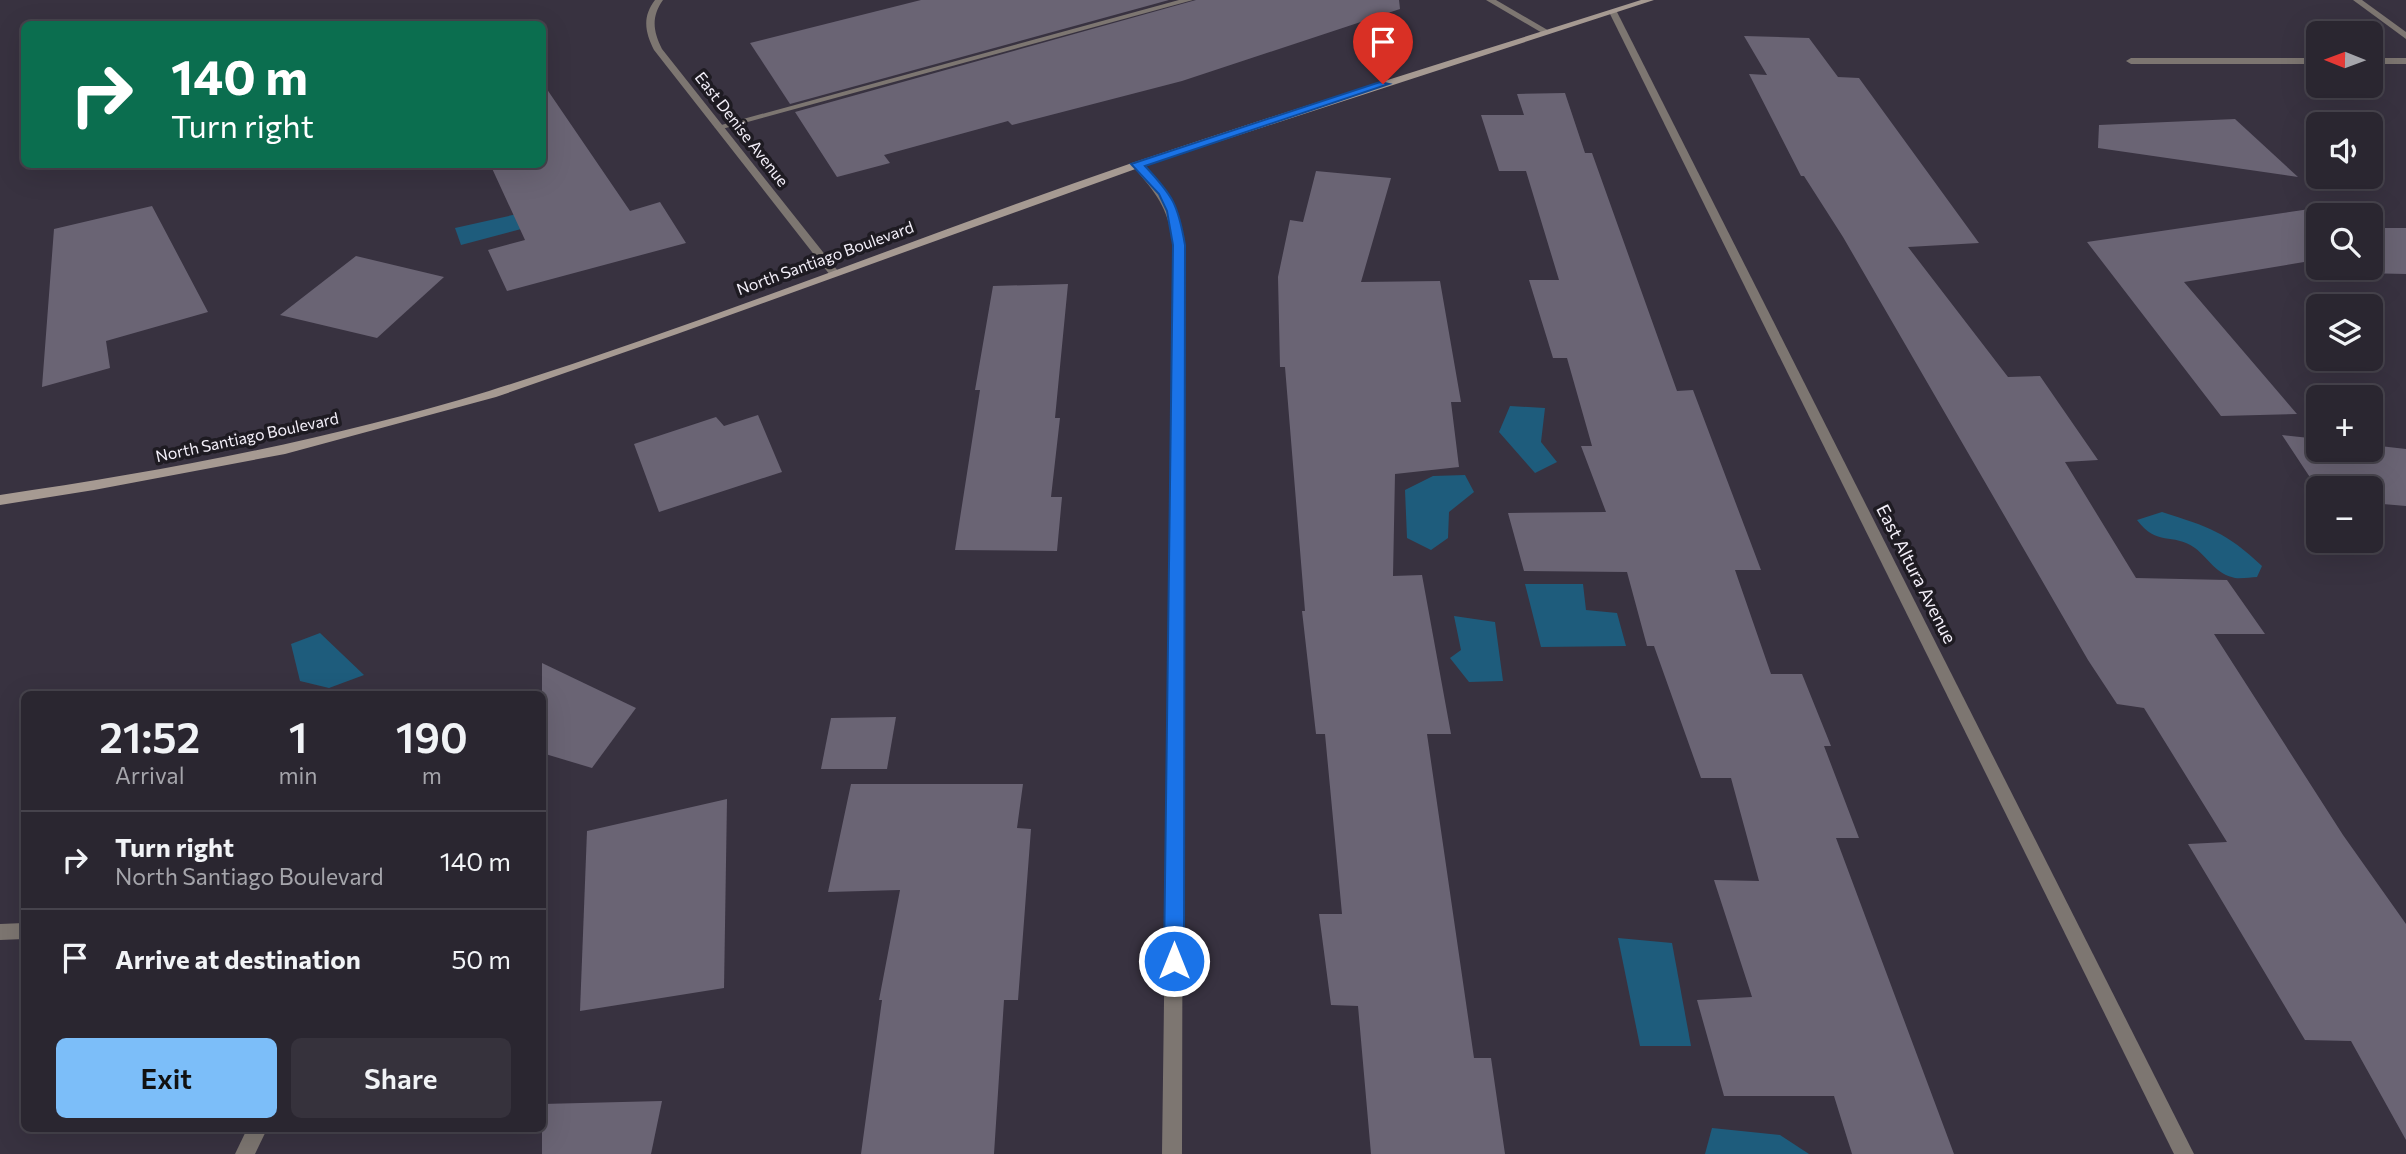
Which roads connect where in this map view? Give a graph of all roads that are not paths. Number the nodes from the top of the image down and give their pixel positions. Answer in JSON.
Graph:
{"nodes":[{"id":1,"x":659,"y":0,"type":"edge"},
{"id":2,"x":1189,"y":0,"type":"edge"},
{"id":3,"x":1490,"y":0,"type":"edge"},
{"id":4,"x":1650,"y":0,"type":"edge"},
{"id":5,"x":2357,"y":0,"type":"edge"},
{"id":6,"x":1613,"y":12,"type":"junction"},
{"id":7,"x":1547,"y":33,"type":"junction"},
{"id":8,"x":2406,"y":36,"type":"edge"},
{"id":9,"x":2131,"y":61,"type":"dead end"},
{"id":10,"x":2306,"y":61,"type":"edge"},
{"id":11,"x":2384,"y":61,"type":"edge"},
{"id":12,"x":2406,"y":61,"type":"edge"},
{"id":13,"x":719,"y":127,"type":"junction"},
{"id":14,"x":1137,"y":164,"type":"junction"},
{"id":15,"x":834,"y":272,"type":"junction"},
{"id":16,"x":0,"y":500,"type":"edge"},
{"id":17,"x":0,"y":932,"type":"edge"},
{"id":18,"x":21,"y":932,"type":"edge"},
{"id":19,"x":256,"y":1132,"type":"edge"},
{"id":20,"x":245,"y":1154,"type":"edge"},
{"id":21,"x":1172,"y":1154,"type":"edge"},
{"id":22,"x":2184,"y":1154,"type":"edge"}],
"edges":[{"from":1,"to":13,"type":"street","name":"East Denise Avenue"},
{"from":2,"to":13,"type":"street"},
{"from":3,"to":7,"type":"street"},
{"from":4,"to":6,"type":"main road","name":"North Santiago Boulevard"},
{"from":5,"to":8,"type":"street"},
{"from":6,"to":7,"type":"main road","name":"North Santiago Boulevard"},
{"from":6,"to":22,"type":"street","name":"East Altura Avenue"},
{"from":7,"to":14,"type":"main road","name":"North Santiago Boulevard"},
{"from":9,"to":10,"type":"street"},
{"from":11,"to":12,"type":"street"},
{"from":13,"to":15,"type":"street","name":"East Denise Avenue"},
{"from":14,"to":15,"type":"main road","name":"North Santiago Boulevard"},
{"from":14,"to":21,"type":"street"},
{"from":15,"to":16,"type":"main road","name":"North Santiago Boulevard"},
{"from":17,"to":18,"type":"street"},
{"from":19,"to":20,"type":"street"}]}
